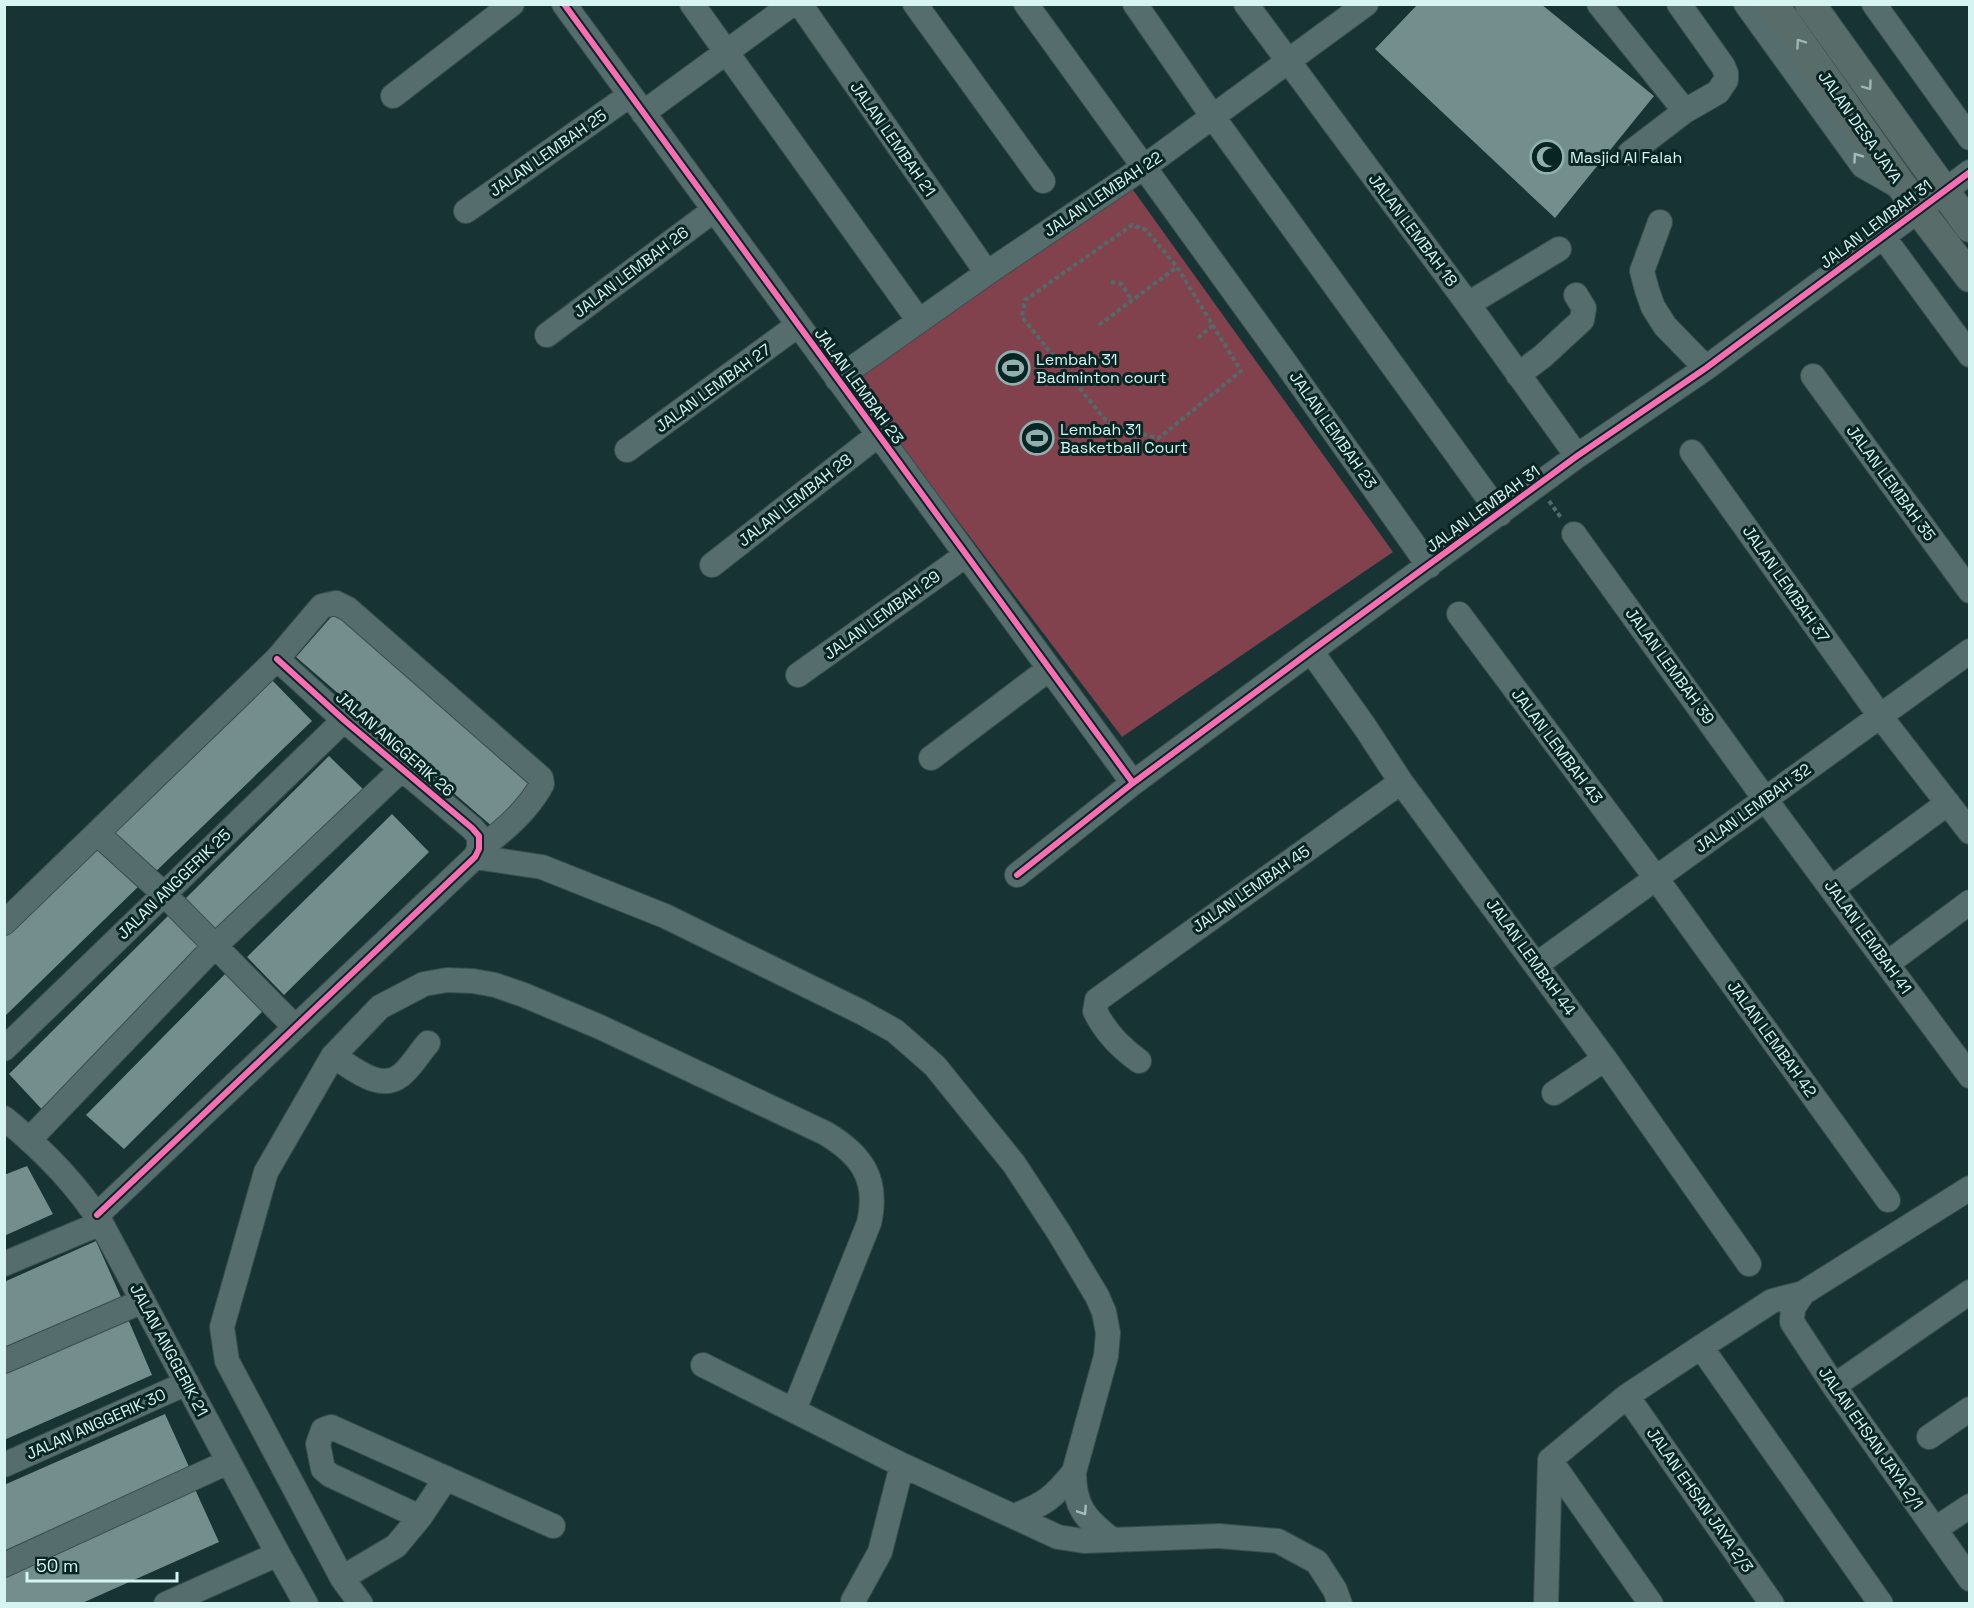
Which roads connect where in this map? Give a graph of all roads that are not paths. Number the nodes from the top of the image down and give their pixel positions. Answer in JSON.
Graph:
{"nodes":[{"id":1,"x":512,"y":4,"type":"edge"},
{"id":2,"x":564,"y":4,"type":"edge"},
{"id":3,"x":692,"y":4,"type":"edge"},
{"id":4,"x":792,"y":4,"type":"edge"},
{"id":5,"x":800,"y":4,"type":"edge"},
{"id":6,"x":915,"y":4,"type":"edge"},
{"id":7,"x":1026,"y":4,"type":"edge"},
{"id":8,"x":1135,"y":4,"type":"edge"},
{"id":9,"x":1246,"y":4,"type":"edge"},
{"id":10,"x":1599,"y":4,"type":"edge"},
{"id":11,"x":1679,"y":4,"type":"edge"},
{"id":12,"x":1746,"y":4,"type":"edge"},
{"id":13,"x":1773,"y":4,"type":"edge"},
{"id":14,"x":1810,"y":4,"type":"edge"},
{"id":15,"x":1874,"y":4,"type":"edge"},
{"id":16,"x":1364,"y":5,"type":"edge"},
{"id":17,"x":727,"y":52,"type":"junction"},
{"id":18,"x":1287,"y":62,"type":"junction"},
{"id":19,"x":393,"y":96,"type":"dead end"},
{"id":20,"x":637,"y":104,"type":"junction"},
{"id":21,"x":1685,"y":111,"type":"junction"},
{"id":22,"x":1213,"y":117,"type":"junction"},
{"id":23,"x":1970,"y":138,"type":"edge"},
{"id":24,"x":1630,"y":153,"type":"dead end"},
{"id":25,"x":1144,"y":167,"type":"junction"},
{"id":26,"x":1970,"y":172,"type":"edge"},
{"id":27,"x":1043,"y":181,"type":"dead end"},
{"id":28,"x":1943,"y":191,"type":"junction"},
{"id":29,"x":1911,"y":199,"type":"junction"},
{"id":30,"x":714,"y":210,"type":"junction"},
{"id":31,"x":466,"y":212,"type":"dead end"},
{"id":32,"x":1660,"y":222,"type":"dead end"},
{"id":33,"x":1970,"y":227,"type":"edge"},
{"id":34,"x":1882,"y":235,"type":"junction"},
{"id":35,"x":1560,"y":249,"type":"dead end"},
{"id":36,"x":987,"y":273,"type":"junction"},
{"id":37,"x":1970,"y":278,"type":"edge"},
{"id":38,"x":1576,"y":295,"type":"dead end"},
{"id":39,"x":1468,"y":304,"type":"junction"},
{"id":40,"x":919,"y":321,"type":"junction"},
{"id":41,"x":798,"y":325,"type":"junction"},
{"id":42,"x":547,"y":335,"type":"dead end"},
{"id":43,"x":1970,"y":355,"type":"edge"},
{"id":44,"x":1706,"y":368,"type":"junction"},
{"id":45,"x":1518,"y":375,"type":"junction"},
{"id":46,"x":1813,"y":376,"type":"dead end"},
{"id":47,"x":837,"y":379,"type":"junction"},
{"id":48,"x":878,"y":435,"type":"junction"},
{"id":49,"x":627,"y":450,"type":"dead end"},
{"id":50,"x":1692,"y":452,"type":"dead end"},
{"id":51,"x":1577,"y":456,"type":"junction"},
{"id":52,"x":1500,"y":514,"type":"junction"},
{"id":53,"x":1574,"y":534,"type":"road end"},
{"id":54,"x":966,"y":555,"type":"junction"},
{"id":55,"x":712,"y":565,"type":"dead end"},
{"id":56,"x":1429,"y":566,"type":"junction"},
{"id":57,"x":1970,"y":591,"type":"edge"},
{"id":58,"x":1459,"y":614,"type":"dead end"},
{"id":59,"x":1311,"y":651,"type":"junction"},
{"id":60,"x":1970,"y":651,"type":"edge"},
{"id":61,"x":276,"y":659,"type":"junction"},
{"id":62,"x":1049,"y":669,"type":"junction"},
{"id":63,"x":798,"y":675,"type":"dead end"},
{"id":64,"x":1880,"y":716,"type":"junction"},
{"id":65,"x":344,"y":720,"type":"junction"},
{"id":66,"x":931,"y":758,"type":"dead end"},
{"id":67,"x":402,"y":769,"type":"junction"},
{"id":68,"x":1401,"y":782,"type":"junction"},
{"id":69,"x":1133,"y":783,"type":"junction"},
{"id":70,"x":1765,"y":799,"type":"junction"},
{"id":71,"x":1948,"y":804,"type":"junction"},
{"id":72,"x":1970,"y":832,"type":"edge"},
{"id":73,"x":97,"y":833,"type":"junction"},
{"id":74,"x":477,"y":853,"type":"junction"},
{"id":75,"x":1017,"y":875,"type":"dead end"},
{"id":76,"x":1656,"y":879,"type":"junction"},
{"id":77,"x":1832,"y":888,"type":"junction"},
{"id":78,"x":164,"y":894,"type":"junction"},
{"id":79,"x":1970,"y":902,"type":"edge"},
{"id":80,"x":4,"y":922,"type":"edge"},
{"id":81,"x":216,"y":945,"type":"junction"},
{"id":82,"x":1888,"y":963,"type":"junction"},
{"id":83,"x":1536,"y":965,"type":"junction"},
{"id":84,"x":295,"y":1027,"type":"junction"},
{"id":85,"x":428,"y":1043,"type":"dead end"},
{"id":86,"x":4,"y":1049,"type":"edge"},
{"id":87,"x":333,"y":1056,"type":"junction"},
{"id":88,"x":1605,"y":1059,"type":"junction"},
{"id":89,"x":1139,"y":1061,"type":"dead end"},
{"id":90,"x":1970,"y":1076,"type":"edge"},
{"id":91,"x":1554,"y":1093,"type":"dead end"},
{"id":92,"x":4,"y":1118,"type":"edge"},
{"id":93,"x":20,"y":1139,"type":"edge"},
{"id":94,"x":1970,"y":1188,"type":"edge"},
{"id":95,"x":1888,"y":1200,"type":"dead end"},
{"id":96,"x":99,"y":1219,"type":"junction"},
{"id":97,"x":4,"y":1264,"type":"edge"},
{"id":98,"x":1749,"y":1264,"type":"dead end"},
{"id":99,"x":1970,"y":1292,"type":"edge"},
{"id":100,"x":1803,"y":1293,"type":"junction"},
{"id":101,"x":143,"y":1301,"type":"junction"},
{"id":102,"x":1701,"y":1347,"type":"junction"},
{"id":103,"x":4,"y":1361,"type":"edge"},
{"id":104,"x":703,"y":1365,"type":"dead end"},
{"id":105,"x":187,"y":1383,"type":"junction"},
{"id":106,"x":1834,"y":1386,"type":"junction"},
{"id":107,"x":1628,"y":1396,"type":"junction"},
{"id":108,"x":1970,"y":1409,"type":"edge"},
{"id":109,"x":794,"y":1410,"type":"junction"},
{"id":110,"x":1929,"y":1437,"type":"dead end"},
{"id":111,"x":1550,"y":1460,"type":"junction"},
{"id":112,"x":228,"y":1462,"type":"junction"},
{"id":113,"x":4,"y":1465,"type":"edge"},
{"id":114,"x":902,"y":1465,"type":"junction"},
{"id":115,"x":1074,"y":1472,"type":"junction"},
{"id":116,"x":446,"y":1478,"type":"junction"},
{"id":117,"x":1970,"y":1506,"type":"edge"},
{"id":118,"x":1014,"y":1516,"type":"junction"},
{"id":119,"x":420,"y":1517,"type":"junction"},
{"id":120,"x":554,"y":1526,"type":"dead end"},
{"id":121,"x":1935,"y":1529,"type":"junction"},
{"id":122,"x":1111,"y":1539,"type":"junction"},
{"id":123,"x":278,"y":1554,"type":"junction"},
{"id":124,"x":4,"y":1565,"type":"edge"},
{"id":125,"x":342,"y":1578,"type":"junction"},
{"id":126,"x":1970,"y":1579,"type":"edge"},
{"id":127,"x":853,"y":1601,"type":"dead end"},
{"id":128,"x":166,"y":1604,"type":"edge"},
{"id":129,"x":306,"y":1604,"type":"edge"},
{"id":130,"x":361,"y":1604,"type":"edge"},
{"id":131,"x":1340,"y":1604,"type":"edge"},
{"id":132,"x":1546,"y":1604,"type":"edge"},
{"id":133,"x":1651,"y":1604,"type":"edge"},
{"id":134,"x":1772,"y":1604,"type":"edge"},
{"id":135,"x":1881,"y":1604,"type":"edge"}],
"edges":[{"from":1,"to":19,"type":"street"},
{"from":2,"to":20,"type":"street","name":"JALAN LEMBAH 23"},
{"from":3,"to":17,"type":"street"},
{"from":4,"to":17,"type":"street","name":"JALAN LEMBAH 25"},
{"from":5,"to":36,"type":"street","name":"JALAN LEMBAH 21"},
{"from":6,"to":27,"type":"street"},
{"from":7,"to":25,"type":"street","name":"JALAN LEMBAH 23"},
{"from":8,"to":22,"type":"street"},
{"from":9,"to":18,"type":"street","name":"JALAN LEMBAH 18"},
{"from":10,"to":21,"type":"street"},
{"from":11,"to":21,"type":"street"},
{"from":29,"to":12,"type":"street","one_way":true},
{"from":29,"to":13,"type":"main road","name":"JALAN DESA JAYA","one_way":true},
{"from":14,"to":28,"type":"main road","name":"JALAN DESA JAYA","one_way":true},
{"from":15,"to":23,"type":"street"},
{"from":16,"to":18,"type":"street","name":"JALAN LEMBAH 22"},
{"from":17,"to":20,"type":"street","name":"JALAN LEMBAH 25"},
{"from":17,"to":40,"type":"street"},
{"from":18,"to":22,"type":"street","name":"JALAN LEMBAH 22"},
{"from":18,"to":39,"type":"street","name":"JALAN LEMBAH 18"},
{"from":20,"to":30,"type":"street","name":"JALAN LEMBAH 23"},
{"from":20,"to":31,"type":"street","name":"JALAN LEMBAH 25"},
{"from":21,"to":24,"type":"street"},
{"from":22,"to":25,"type":"street","name":"JALAN LEMBAH 22"},
{"from":22,"to":52,"type":"street"},
{"from":25,"to":36,"type":"street","name":"JALAN LEMBAH 22"},
{"from":25,"to":56,"type":"street","name":"JALAN LEMBAH 23"},
{"from":26,"to":28,"type":"street","name":"JALAN LEMBAH 31"},
{"from":28,"to":29,"type":"street","name":"JALAN LEMBAH 31"},
{"from":28,"to":33,"type":"main road","name":"JALAN DESA JAYA"},
{"from":29,"to":34,"type":"street","name":"JALAN LEMBAH 31"},
{"from":29,"to":37,"type":"main road","name":"JALAN DESA JAYA"},
{"from":30,"to":41,"type":"street","name":"JALAN LEMBAH 23"},
{"from":30,"to":42,"type":"street","name":"JALAN LEMBAH 26"},
{"from":32,"to":44,"type":"street"},
{"from":34,"to":43,"type":"street"},
{"from":34,"to":44,"type":"street","name":"JALAN LEMBAH 31"},
{"from":35,"to":39,"type":"street"},
{"from":36,"to":40,"type":"street","name":"JALAN LEMBAH 22"},
{"from":38,"to":45,"type":"street"},
{"from":39,"to":45,"type":"street","name":"JALAN LEMBAH 18"},
{"from":40,"to":47,"type":"street","name":"JALAN LEMBAH 22"},
{"from":41,"to":47,"type":"street","name":"JALAN LEMBAH 23"},
{"from":41,"to":49,"type":"street","name":"JALAN LEMBAH 27"},
{"from":44,"to":51,"type":"street","name":"JALAN LEMBAH 31"},
{"from":45,"to":51,"type":"street","name":"JALAN LEMBAH 18"},
{"from":46,"to":57,"type":"street","name":"JALAN LEMBAH 35"},
{"from":47,"to":48,"type":"street","name":"JALAN LEMBAH 23"},
{"from":48,"to":54,"type":"street","name":"JALAN LEMBAH 23"},
{"from":48,"to":55,"type":"street","name":"JALAN LEMBAH 28"},
{"from":50,"to":64,"type":"street","name":"JALAN LEMBAH 37"},
{"from":51,"to":52,"type":"street","name":"JALAN LEMBAH 31"},
{"from":52,"to":56,"type":"street","name":"JALAN LEMBAH 31"},
{"from":53,"to":70,"type":"street","name":"JALAN LEMBAH 39"},
{"from":54,"to":62,"type":"street","name":"JALAN LEMBAH 23"},
{"from":54,"to":63,"type":"street","name":"JALAN LEMBAH 29"},
{"from":56,"to":59,"type":"street","name":"JALAN LEMBAH 31"},
{"from":58,"to":76,"type":"street","name":"JALAN LEMBAH 43"},
{"from":59,"to":68,"type":"street","name":"JALAN LEMBAH 44"},
{"from":59,"to":69,"type":"street","name":"JALAN LEMBAH 31"},
{"from":60,"to":64,"type":"street","name":"JALAN LEMBAH 32"},
{"from":61,"to":65,"type":"street","name":"JALAN ANGGERIK 26"},
{"from":61,"to":73,"type":"street"},
{"from":61,"to":74,"type":"street"},
{"from":62,"to":66,"type":"street"},
{"from":62,"to":69,"type":"street","name":"JALAN LEMBAH 23"},
{"from":64,"to":70,"type":"street","name":"JALAN LEMBAH 32"},
{"from":64,"to":71,"type":"street","name":"JALAN LEMBAH 37"},
{"from":65,"to":67,"type":"street","name":"JALAN ANGGERIK 26"},
{"from":65,"to":78,"type":"street","name":"JALAN ANGGERIK 25"},
{"from":67,"to":74,"type":"street","name":"JALAN ANGGERIK 26"},
{"from":67,"to":81,"type":"street"},
{"from":68,"to":83,"type":"street","name":"JALAN LEMBAH 44"},
{"from":68,"to":89,"type":"street","name":"JALAN LEMBAH 45"},
{"from":69,"to":75,"type":"street","name":"JALAN LEMBAH 31"},
{"from":70,"to":76,"type":"street","name":"JALAN LEMBAH 32"},
{"from":70,"to":77,"type":"street","name":"JALAN LEMBAH 41"},
{"from":71,"to":72,"type":"street","name":"JALAN LEMBAH 37"},
{"from":71,"to":77,"type":"street"},
{"from":73,"to":78,"type":"street"},
{"from":73,"to":80,"type":"street"},
{"from":74,"to":84,"type":"street"},
{"from":74,"to":115,"type":"street"},
{"from":76,"to":83,"type":"street","name":"JALAN LEMBAH 32"},
{"from":76,"to":95,"type":"street","name":"JALAN LEMBAH 42"},
{"from":77,"to":82,"type":"street","name":"JALAN LEMBAH 41"},
{"from":78,"to":81,"type":"street"},
{"from":78,"to":86,"type":"street","name":"JALAN ANGGERIK 25"},
{"from":79,"to":82,"type":"street"},
{"from":81,"to":84,"type":"street"},
{"from":81,"to":93,"type":"street"},
{"from":82,"to":90,"type":"street","name":"JALAN LEMBAH 41"},
{"from":83,"to":88,"type":"street","name":"JALAN LEMBAH 44"},
{"from":84,"to":96,"type":"street"},
{"from":85,"to":87,"type":"street"},
{"from":87,"to":109,"type":"street"},
{"from":87,"to":125,"type":"street"},
{"from":88,"to":91,"type":"street"},
{"from":88,"to":98,"type":"street","name":"JALAN LEMBAH 44"},
{"from":92,"to":93,"type":"street","name":"JALAN ANGGERIK 21"},
{"from":93,"to":96,"type":"street","name":"JALAN ANGGERIK 21"},
{"from":94,"to":100,"type":"street"},
{"from":96,"to":97,"type":"street"},
{"from":96,"to":101,"type":"street","name":"JALAN ANGGERIK 21"},
{"from":99,"to":106,"type":"street"},
{"from":100,"to":102,"type":"street"},
{"from":100,"to":106,"type":"street","name":"JALAN EHSAN JAYA 2/1"},
{"from":101,"to":103,"type":"street"},
{"from":101,"to":105,"type":"street","name":"JALAN ANGGERIK 21"},
{"from":102,"to":107,"type":"street"},
{"from":102,"to":135,"type":"street"},
{"from":104,"to":109,"type":"street"},
{"from":105,"to":112,"type":"street","name":"JALAN ANGGERIK 21"},
{"from":105,"to":113,"type":"street","name":"JALAN ANGGERIK 30"},
{"from":106,"to":121,"type":"street","name":"JALAN EHSAN JAYA 2/1"},
{"from":107,"to":111,"type":"street"},
{"from":107,"to":134,"type":"street","name":"JALAN EHSAN JAYA 2/3"},
{"from":108,"to":110,"type":"street"},
{"from":109,"to":114,"type":"street"},
{"from":111,"to":132,"type":"street"},
{"from":111,"to":133,"type":"street"},
{"from":112,"to":123,"type":"street","name":"JALAN ANGGERIK 21"},
{"from":112,"to":124,"type":"street"},
{"from":114,"to":118,"type":"street"},
{"from":114,"to":127,"type":"street"},
{"from":115,"to":118,"type":"street"},
{"from":115,"to":122,"type":"street","one_way":true},
{"from":116,"to":119,"type":"street"},
{"from":116,"to":119,"type":"street"},
{"from":116,"to":120,"type":"street"},
{"from":117,"to":121,"type":"street"},
{"from":118,"to":122,"type":"street"},
{"from":119,"to":125,"type":"street"},
{"from":121,"to":126,"type":"street","name":"JALAN EHSAN JAYA 2/1"},
{"from":122,"to":131,"type":"street"},
{"from":123,"to":128,"type":"street"},
{"from":123,"to":129,"type":"street","name":"JALAN ANGGERIK 21"},
{"from":125,"to":130,"type":"street"}]}
